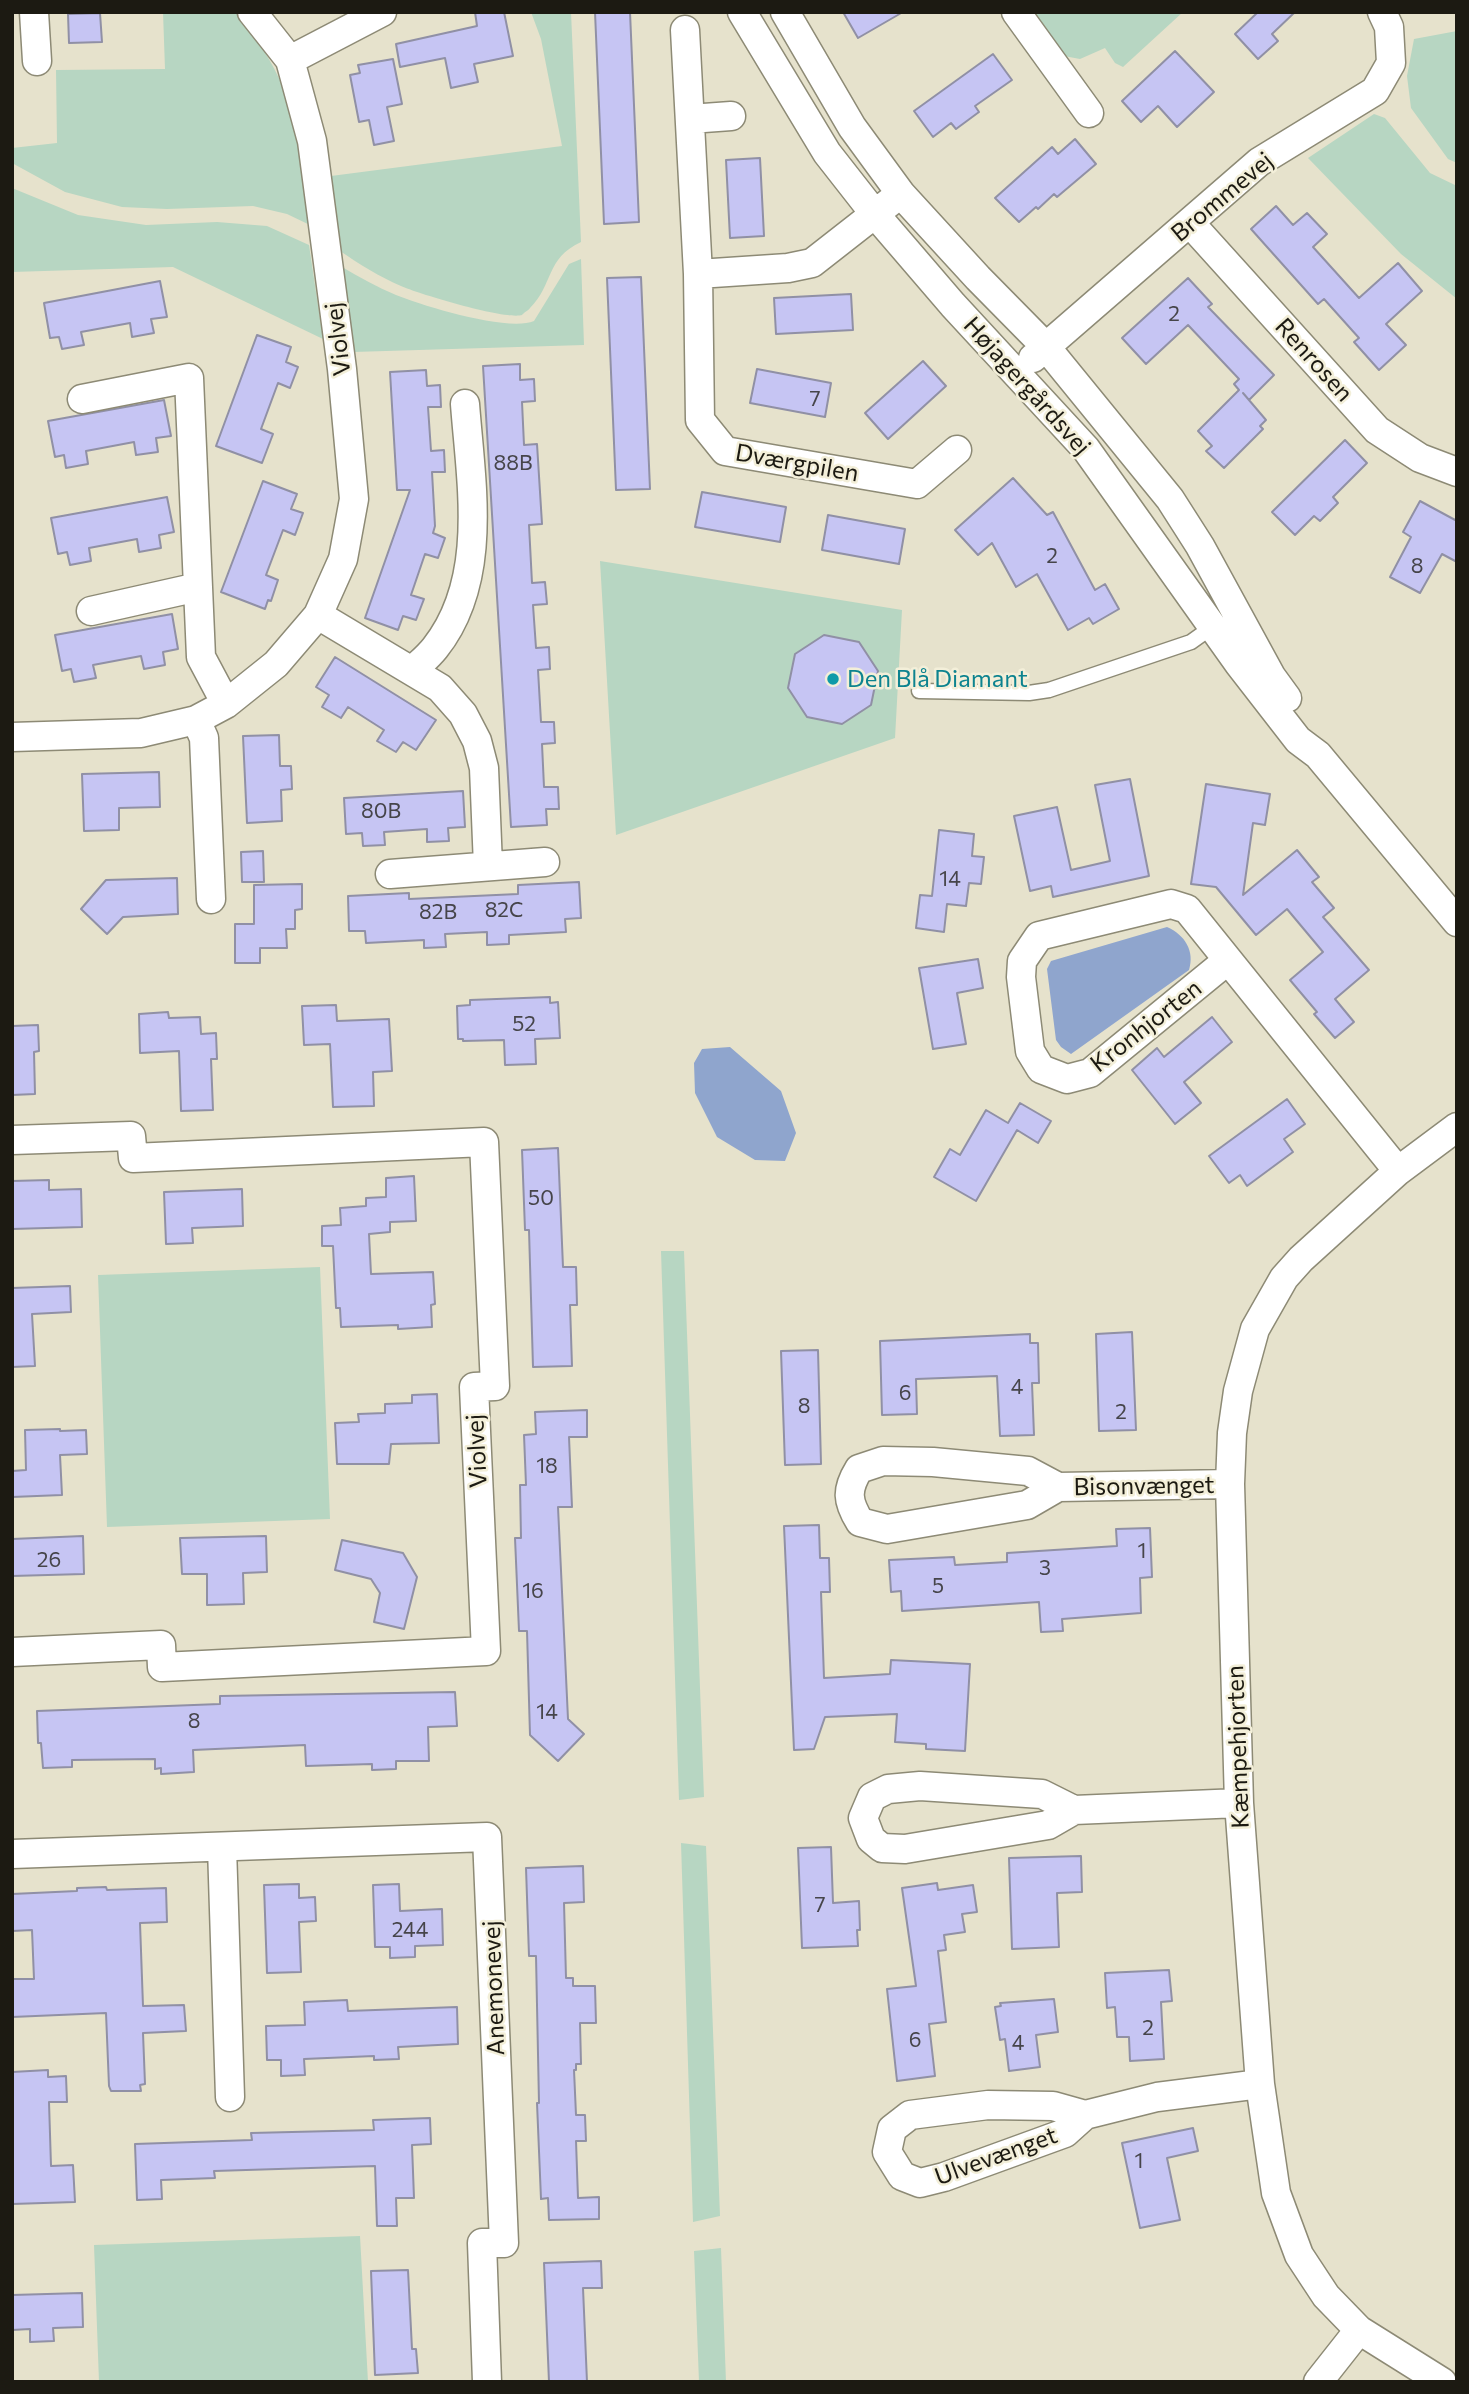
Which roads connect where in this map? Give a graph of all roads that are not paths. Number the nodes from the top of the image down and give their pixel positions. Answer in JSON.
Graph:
{"nodes":[{"id":1,"x":34,"y":12,"type":"edge"},
{"id":2,"x":252,"y":12,"type":"edge"},
{"id":3,"x":382,"y":12,"type":"edge"},
{"id":4,"x":742,"y":12,"type":"edge"},
{"id":5,"x":785,"y":12,"type":"edge"},
{"id":6,"x":1016,"y":12,"type":"edge"},
{"id":7,"x":1382,"y":12,"type":"edge"},
{"id":8,"x":685,"y":30,"type":"dead end"},
{"id":9,"x":290,"y":60,"type":"junction"},
{"id":10,"x":37,"y":61,"type":"dead end"},
{"id":11,"x":1089,"y":113,"type":"dead end"},
{"id":12,"x":731,"y":116,"type":"dead end"},
{"id":13,"x":690,"y":119,"type":"junction"},
{"id":14,"x":901,"y":194,"type":"junction"},
{"id":15,"x":874,"y":213,"type":"junction"},
{"id":16,"x":1190,"y":223,"type":"junction"},
{"id":17,"x":698,"y":274,"type":"junction"},
{"id":18,"x":1046,"y":347,"type":"junction"},
{"id":19,"x":1016,"y":373,"type":"junction"},
{"id":20,"x":82,"y":400,"type":"dead end"},
{"id":21,"x":465,"y":404,"type":"dead end"},
{"id":22,"x":957,"y":450,"type":"dead end"},
{"id":23,"x":1457,"y":472,"type":"edge"},
{"id":24,"x":198,"y":587,"type":"junction"},
{"id":25,"x":90,"y":611,"type":"dead end"},
{"id":26,"x":318,"y":615,"type":"junction"},
{"id":27,"x":1212,"y":627,"type":"junction"},
{"id":28,"x":412,"y":671,"type":"junction"},
{"id":29,"x":919,"y":691,"type":"dead end"},
{"id":30,"x":226,"y":704,"type":"junction"},
{"id":31,"x":196,"y":720,"type":"junction"},
{"id":32,"x":12,"y":737,"type":"edge"},
{"id":33,"x":1318,"y":755,"type":"junction"},
{"id":34,"x":545,"y":862,"type":"dead end"},
{"id":35,"x":488,"y":866,"type":"junction"},
{"id":36,"x":390,"y":874,"type":"dead end"},
{"id":37,"x":211,"y":899,"type":"dead end"},
{"id":38,"x":1457,"y":922,"type":"edge"},
{"id":39,"x":1228,"y":960,"type":"junction"},
{"id":40,"x":1457,"y":1128,"type":"edge"},
{"id":41,"x":12,"y":1140,"type":"edge"},
{"id":42,"x":1398,"y":1171,"type":"junction"},
{"id":43,"x":1230,"y":1484,"type":"junction"},
{"id":44,"x":1058,"y":1487,"type":"junction"},
{"id":45,"x":12,"y":1652,"type":"edge"},
{"id":46,"x":1239,"y":1803,"type":"junction"},
{"id":47,"x":1074,"y":1810,"type":"junction"},
{"id":48,"x":222,"y":1847,"type":"junction"},
{"id":49,"x":12,"y":1854,"type":"edge"},
{"id":50,"x":1259,"y":2084,"type":"junction"},
{"id":51,"x":230,"y":2097,"type":"dead end"},
{"id":52,"x":1084,"y":2115,"type":"junction"},
{"id":53,"x":1359,"y":2330,"type":"junction"},
{"id":54,"x":487,"y":2382,"type":"edge"},
{"id":55,"x":1318,"y":2382,"type":"edge"},
{"id":56,"x":1442,"y":2382,"type":"edge"}],
"edges":[{"from":1,"to":10,"type":"street"},
{"from":2,"to":9,"type":"street","name":"Violvej"},
{"from":3,"to":9,"type":"street"},
{"from":4,"to":15,"type":"street","name":"Højagergårdsvej"},
{"from":5,"to":14,"type":"street","name":"Højagergårdsvej"},
{"from":6,"to":11,"type":"street"},
{"from":7,"to":16,"type":"street","name":"Brommevej"},
{"from":8,"to":13,"type":"street","name":"Dværgpilen"},
{"from":9,"to":26,"type":"street","name":"Violvej"},
{"from":12,"to":13,"type":"street"},
{"from":13,"to":17,"type":"street","name":"Dværgpilen"},
{"from":14,"to":15,"type":"street"},
{"from":14,"to":18,"type":"street","name":"Højagergårdsvej"},
{"from":15,"to":17,"type":"street"},
{"from":15,"to":19,"type":"street","name":"Højagergårdsvej"},
{"from":16,"to":18,"type":"street","name":"Brommevej"},
{"from":16,"to":23,"type":"street","name":"Renrosen"},
{"from":17,"to":22,"type":"street","name":"Dværgpilen"},
{"from":18,"to":19,"type":"street","name":"Brommevej"},
{"from":18,"to":33,"type":"street","name":"Højagergårdsvej"},
{"from":19,"to":27,"type":"street","name":"Højagergårdsvej"},
{"from":20,"to":24,"type":"street"},
{"from":21,"to":28,"type":"street"},
{"from":24,"to":25,"type":"street"},
{"from":24,"to":30,"type":"street"},
{"from":26,"to":28,"type":"street"},
{"from":26,"to":30,"type":"street","name":"Violvej"},
{"from":27,"to":29,"type":"lane"},
{"from":27,"to":33,"type":"street","name":"Højagergårdsvej"},
{"from":28,"to":35,"type":"street"},
{"from":30,"to":31,"type":"street","name":"Violvej"},
{"from":31,"to":32,"type":"street","name":"Violvej"},
{"from":31,"to":37,"type":"street"},
{"from":33,"to":38,"type":"street","name":"Højagergårdsvej"},
{"from":34,"to":35,"type":"street"},
{"from":35,"to":36,"type":"street"},
{"from":39,"to":39,"type":"street","name":"Kronhjorten"},
{"from":39,"to":42,"type":"street","name":"Kronhjorten"},
{"from":40,"to":42,"type":"street","name":"Kæmpehjorten"},
{"from":41,"to":45,"type":"street","name":"Violvej"},
{"from":42,"to":43,"type":"street","name":"Kæmpehjorten"},
{"from":43,"to":44,"type":"street","name":"Bisonvænget"},
{"from":43,"to":46,"type":"street","name":"Kæmpehjorten"},
{"from":44,"to":44,"type":"street","name":"Bisonvænget"},
{"from":46,"to":47,"type":"street"},
{"from":46,"to":50,"type":"street","name":"Kæmpehjorten"},
{"from":47,"to":47,"type":"street"},
{"from":48,"to":49,"type":"street","name":"Anemonevej"},
{"from":48,"to":51,"type":"street"},
{"from":48,"to":54,"type":"street","name":"Anemonevej"},
{"from":50,"to":52,"type":"street","name":"Ulvevænget"},
{"from":50,"to":53,"type":"street","name":"Kæmpehjorten"},
{"from":52,"to":52,"type":"street","name":"Ulvevænget"},
{"from":53,"to":55,"type":"street"},
{"from":53,"to":56,"type":"street","name":"Kæmpehjorten"}]}
